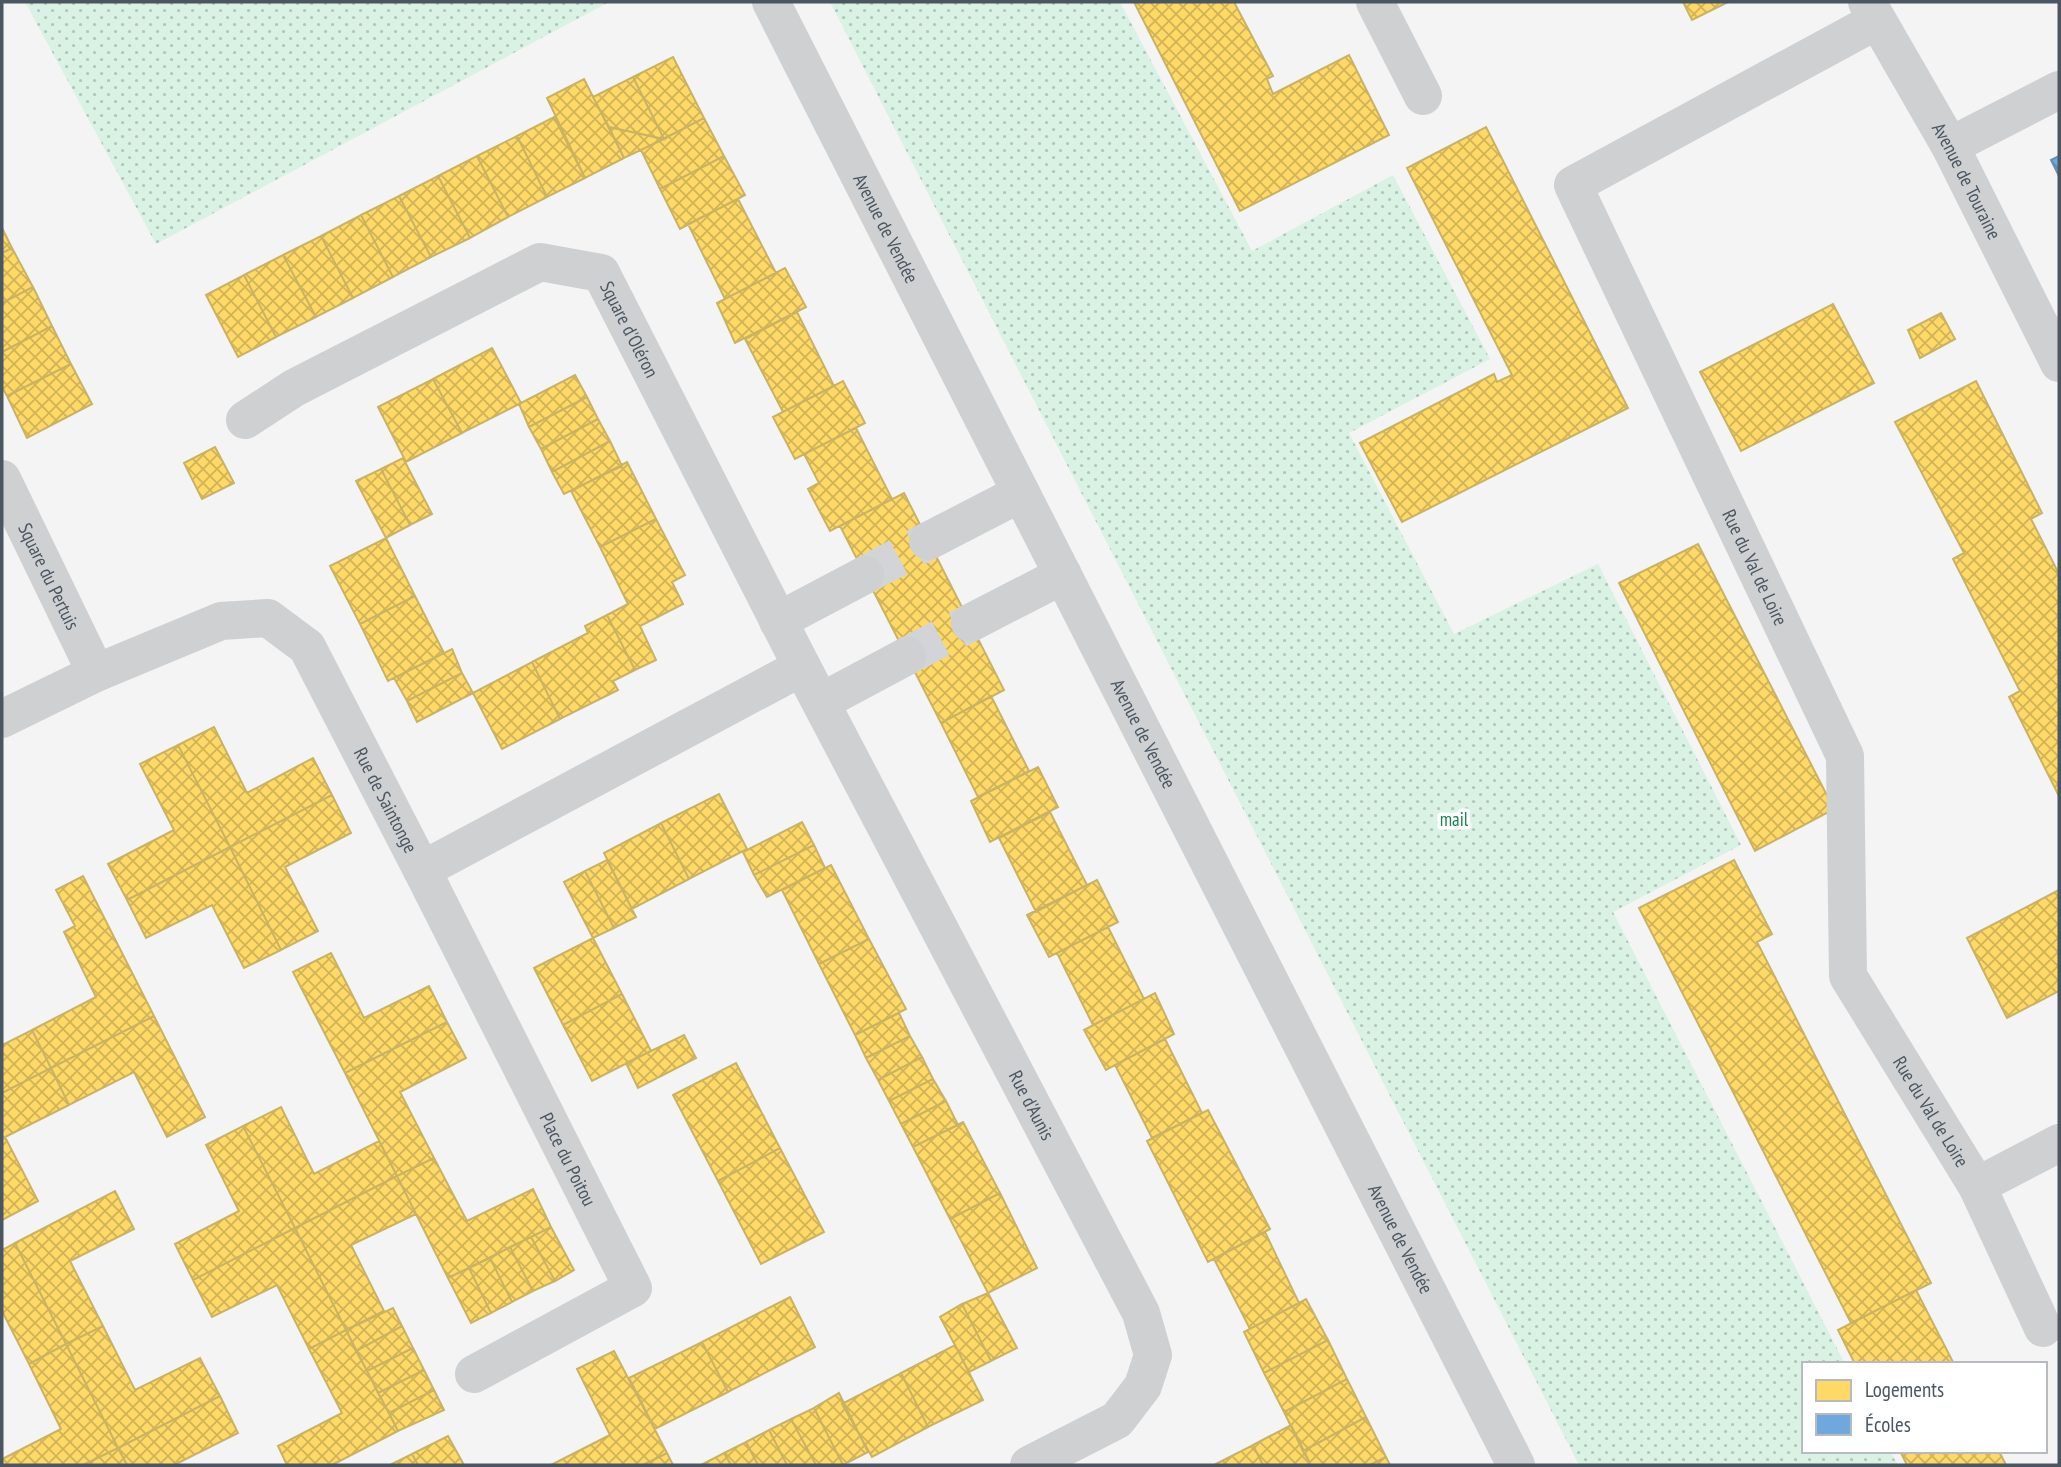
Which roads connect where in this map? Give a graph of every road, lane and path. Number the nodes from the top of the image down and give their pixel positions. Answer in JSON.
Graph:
{"nodes":[{"id":1,"x":771,"y":2,"type":"edge"},
{"id":2,"x":1375,"y":2,"type":"edge"},
{"id":3,"x":1872,"y":12,"type":"edge"},
{"id":4,"x":2059,"y":90,"type":"edge"},
{"id":5,"x":1423,"y":96,"type":"dead end"},
{"id":6,"x":1950,"y":146,"type":"junction"},
{"id":7,"x":2059,"y":363,"type":"edge"},
{"id":8,"x":245,"y":420,"type":"dead end"},
{"id":9,"x":2,"y":479,"type":"edge"},
{"id":10,"x":1021,"y":494,"type":"junction"},
{"id":11,"x":928,"y":541,"type":"tunnel mouth"},
{"id":12,"x":865,"y":575,"type":"tunnel mouth"},
{"id":13,"x":1063,"y":575,"type":"junction"},
{"id":14,"x":778,"y":621,"type":"junction"},
{"id":15,"x":970,"y":624,"type":"tunnel mouth"},
{"id":16,"x":907,"y":656,"type":"tunnel mouth"},
{"id":17,"x":802,"y":667,"type":"junction"},
{"id":18,"x":96,"y":673,"type":"junction"},
{"id":19,"x":821,"y":702,"type":"junction"},
{"id":20,"x":2,"y":719,"type":"edge"},
{"id":21,"x":422,"y":870,"type":"junction"},
{"id":22,"x":2059,"y":1143,"type":"edge"},
{"id":23,"x":1978,"y":1186,"type":"junction"},
{"id":24,"x":2043,"y":1328,"type":"dead end"},
{"id":25,"x":474,"y":1374,"type":"dead end"},
{"id":26,"x":1029,"y":1465,"type":"edge"},
{"id":27,"x":1516,"y":1465,"type":"edge"}],
"edges":[{"from":1,"to":10,"type":"street","name":"Avenue de Vendée"},
{"from":2,"to":5,"type":"street"},
{"from":3,"to":6,"type":"street","name":"Avenue de Touraine"},
{"from":3,"to":23,"type":"street","name":"Rue du Val de Loire"},
{"from":4,"to":6,"type":"street"},
{"from":6,"to":7,"type":"street","name":"Avenue de Touraine"},
{"from":8,"to":14,"type":"street","name":"Square d'Oléron"},
{"from":9,"to":18,"type":"street","name":"Square du Pertuis"},
{"from":10,"to":11,"type":"street"},
{"from":10,"to":13,"type":"street","name":"Avenue de Vendée"},
{"from":12,"to":14,"type":"street"},
{"from":13,"to":15,"type":"street"},
{"from":13,"to":27,"type":"street","name":"Avenue de Vendée"},
{"from":14,"to":17,"type":"street","name":"Square d'Oléron"},
{"from":16,"to":19,"type":"street"},
{"from":17,"to":19,"type":"street","name":"Square d'Oléron"},
{"from":17,"to":21,"type":"street","name":"Rue de Saintonge"},
{"from":18,"to":20,"type":"street","name":"Rue de Saintonge"},
{"from":18,"to":21,"type":"street","name":"Rue de Saintonge"},
{"from":19,"to":26,"type":"street","name":"Rue d'Aunis"},
{"from":21,"to":25,"type":"street","name":"Place du Poitou"},
{"from":22,"to":23,"type":"street","name":"Rue du Val de Loire"},
{"from":23,"to":24,"type":"street"}]}
